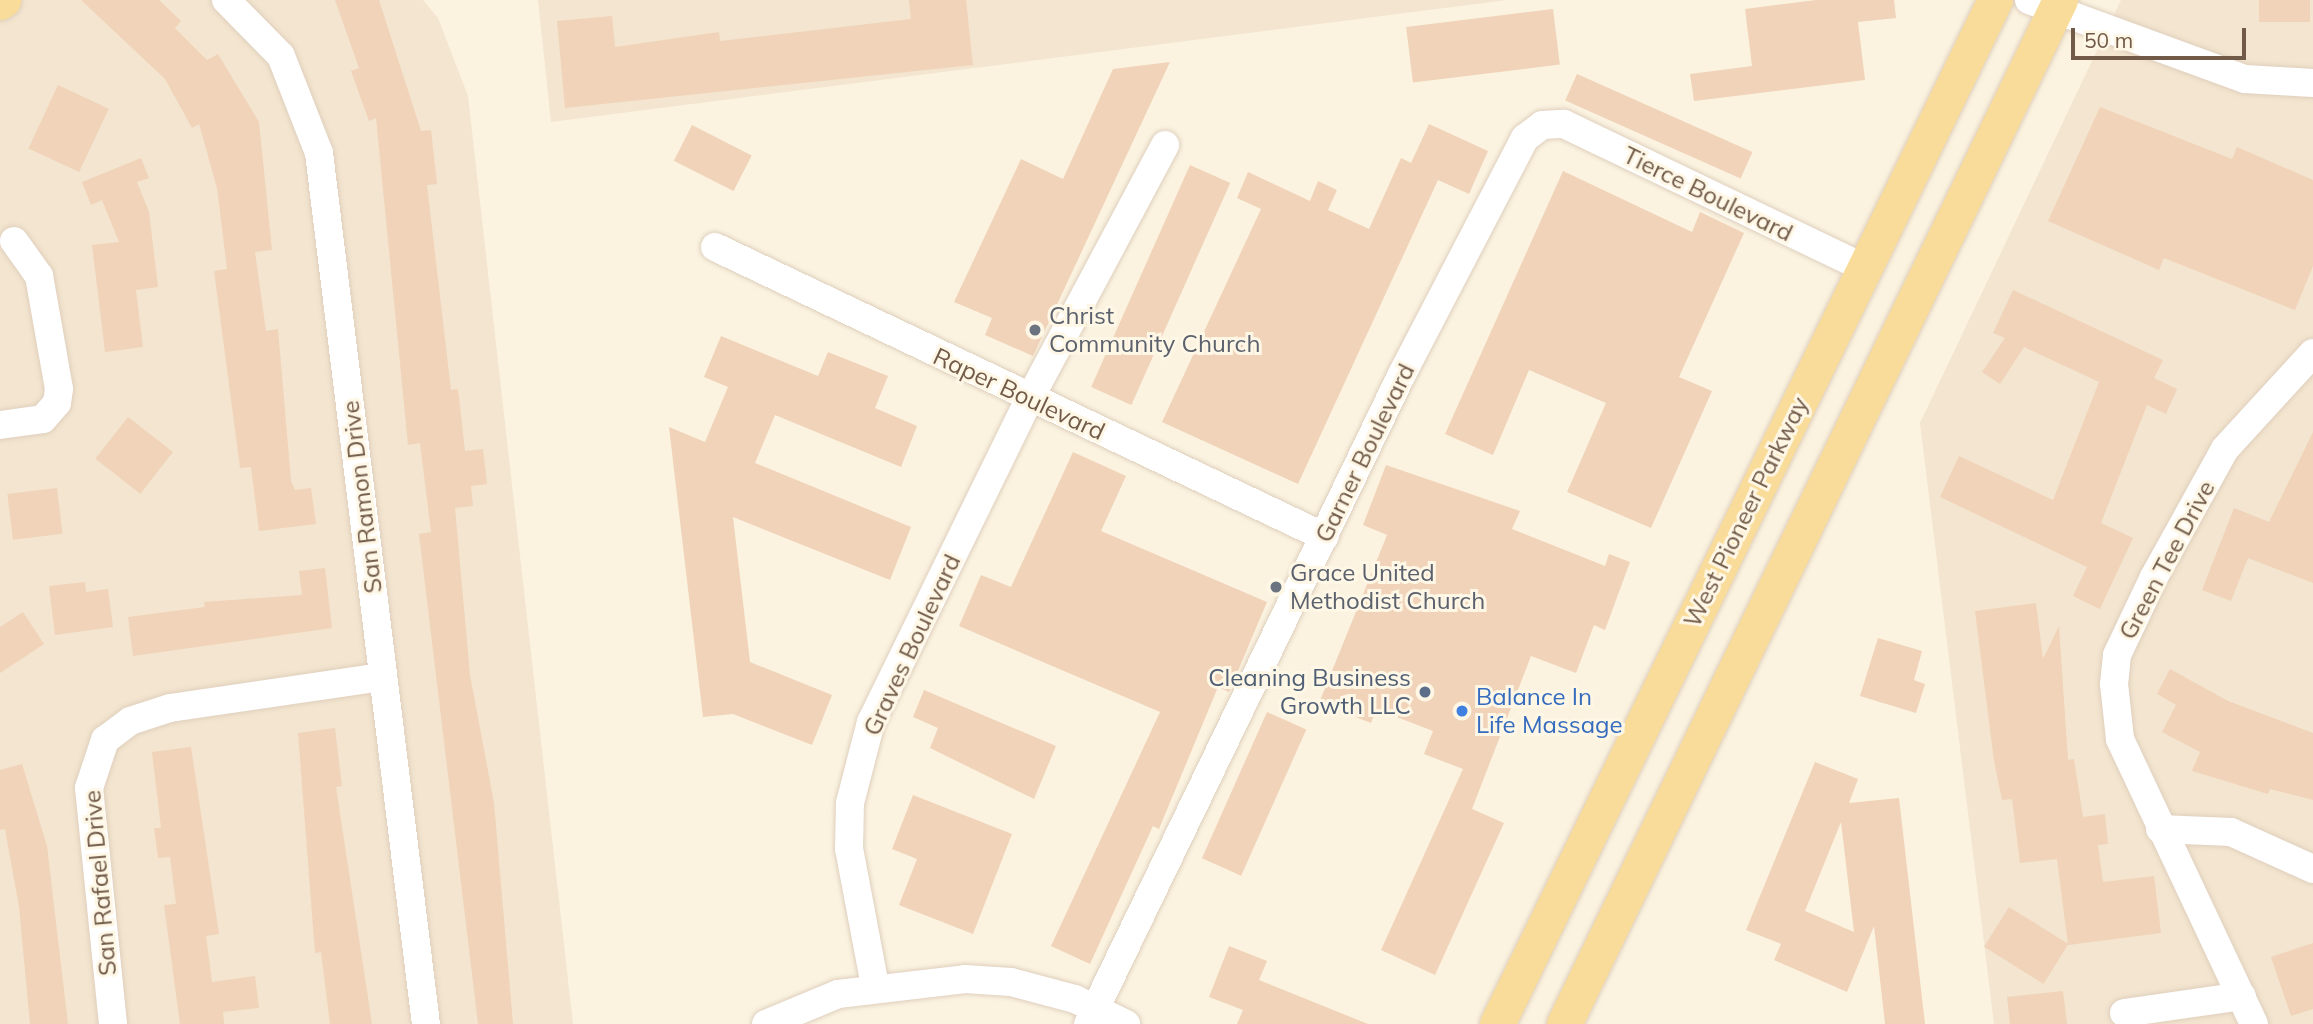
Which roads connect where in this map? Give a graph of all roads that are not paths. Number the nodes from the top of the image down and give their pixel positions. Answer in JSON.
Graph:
{"nodes":[{"id":1,"x":226,"y":0,"type":"edge"},
{"id":2,"x":1995,"y":0,"type":"edge"},
{"id":3,"x":2048,"y":4,"type":"edge"},
{"id":4,"x":2313,"y":83,"type":"edge"},
{"id":5,"x":1551,"y":124,"type":"joint"},
{"id":6,"x":1165,"y":145,"type":"dead end"},
{"id":7,"x":14,"y":241,"type":"dead end"},
{"id":8,"x":715,"y":247,"type":"dead end"},
{"id":9,"x":1865,"y":268,"type":"junction"},
{"id":10,"x":2313,"y":353,"type":"edge"},
{"id":11,"x":1029,"y":400,"type":"junction"},
{"id":12,"x":0,"y":425,"type":"edge"},
{"id":13,"x":1325,"y":537,"type":"junction"},
{"id":14,"x":383,"y":677,"type":"junction"},
{"id":15,"x":2160,"y":829,"type":"junction"},
{"id":16,"x":2313,"y":869,"type":"edge"},
{"id":17,"x":874,"y":986,"type":"junction"},
{"id":18,"x":2242,"y":996,"type":"junction"},
{"id":19,"x":2124,"y":1013,"type":"dead end"},
{"id":20,"x":1091,"y":1016,"type":"edge"},
{"id":21,"x":113,"y":1024,"type":"edge"},
{"id":22,"x":426,"y":1024,"type":"edge"},
{"id":23,"x":766,"y":1024,"type":"edge"},
{"id":24,"x":1126,"y":1024,"type":"edge"},
{"id":25,"x":1497,"y":1024,"type":"edge"},
{"id":26,"x":1564,"y":1024,"type":"edge"},
{"id":27,"x":2254,"y":1024,"type":"edge"}],
"edges":[{"from":1,"to":14,"type":"street","name":"San Ramon Drive"},
{"from":2,"to":9,"type":"main road","name":"West Pioneer Parkway"},
{"from":3,"to":4,"type":"street"},
{"from":3,"to":26,"type":"main road"},
{"from":5,"to":9,"type":"street","name":"Tierce Boulevard"},
{"from":5,"to":13,"type":"street","name":"Garner Boulevard"},
{"from":6,"to":11,"type":"street","name":"Graves Boulevard"},
{"from":7,"to":12,"type":"street"},
{"from":8,"to":11,"type":"street","name":"Raper Boulevard"},
{"from":9,"to":25,"type":"main road","name":"West Pioneer Parkway"},
{"from":10,"to":15,"type":"street","name":"Green Tee Drive"},
{"from":11,"to":13,"type":"street","name":"Raper Boulevard"},
{"from":11,"to":17,"type":"street","name":"Graves Boulevard"},
{"from":13,"to":20,"type":"street","name":"Garner Boulevard"},
{"from":14,"to":21,"type":"street","name":"San Rafael Drive"},
{"from":14,"to":22,"type":"street","name":"San Ramon Drive"},
{"from":15,"to":16,"type":"street"},
{"from":15,"to":18,"type":"street","name":"Green Tee Drive"},
{"from":17,"to":20,"type":"street"},
{"from":17,"to":23,"type":"street"},
{"from":18,"to":19,"type":"street"},
{"from":18,"to":27,"type":"street","name":"Green Tee Drive"},
{"from":20,"to":24,"type":"street"}]}
